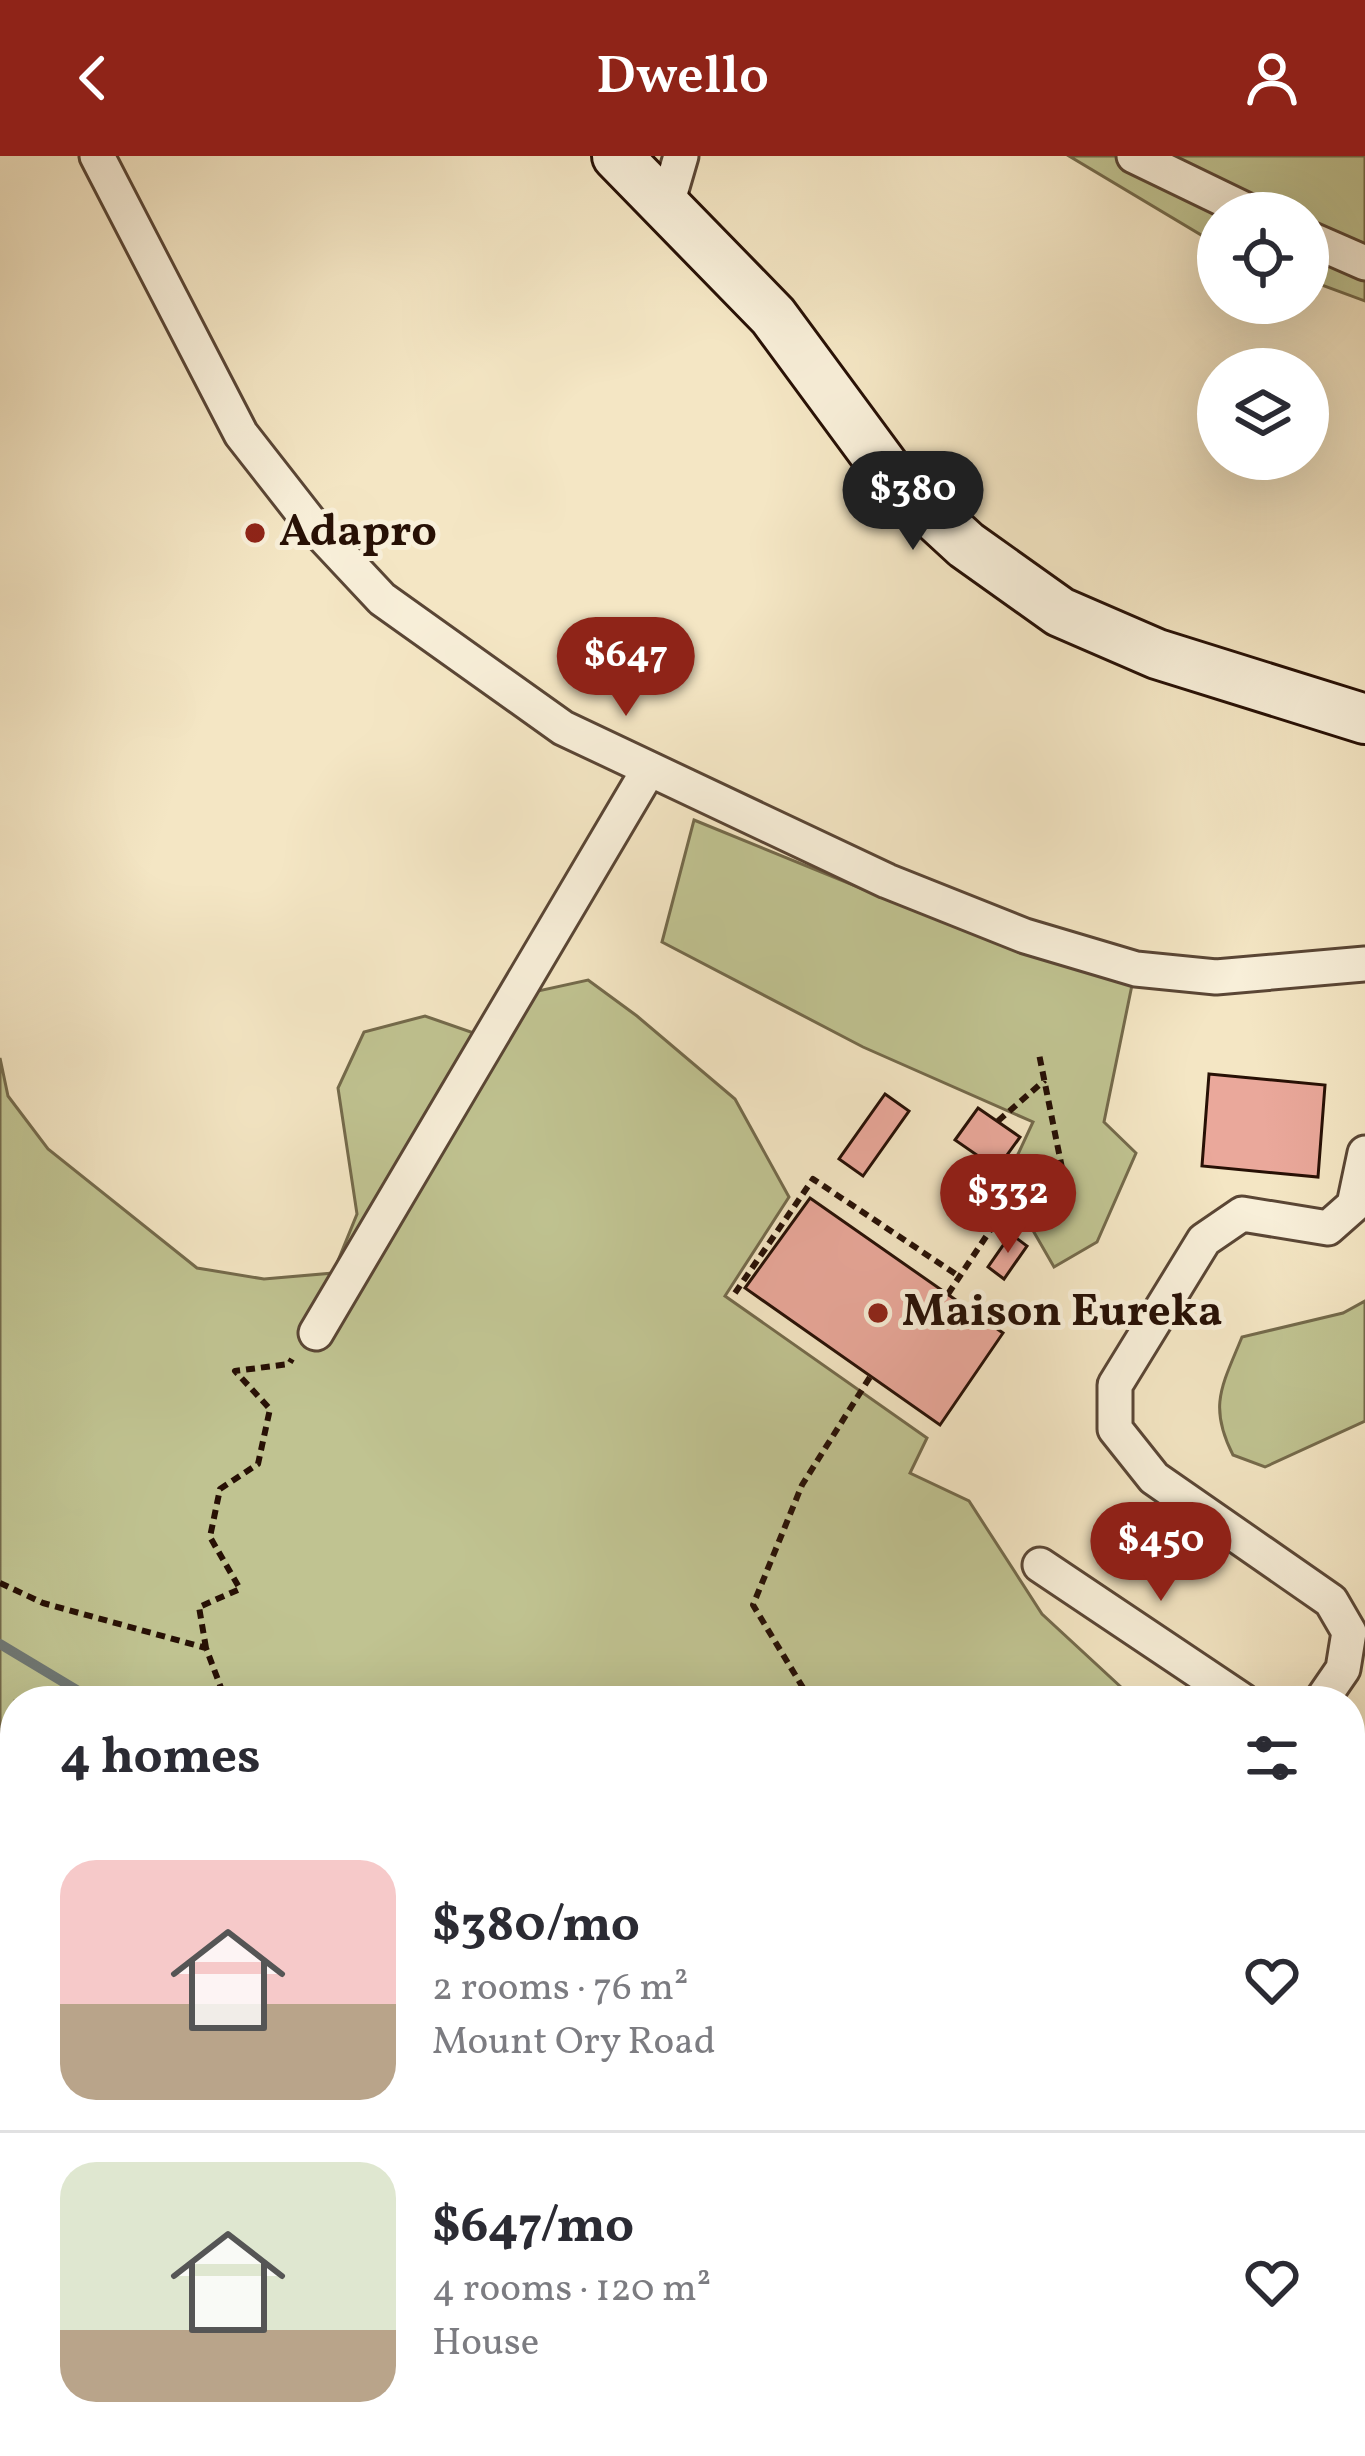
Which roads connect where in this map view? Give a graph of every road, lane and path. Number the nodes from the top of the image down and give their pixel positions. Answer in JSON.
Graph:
{"nodes":[{"id":1,"x":98,"y":156,"type":"edge"},
{"id":2,"x":617,"y":156,"type":"edge"},
{"id":3,"x":681,"y":156,"type":"edge"},
{"id":4,"x":1134,"y":156,"type":"edge"},
{"id":5,"x":1209,"y":192,"type":"edge"},
{"id":6,"x":667,"y":204,"type":"junction"},
{"id":7,"x":1329,"y":247,"type":"edge"},
{"id":8,"x":1365,"y":263,"type":"edge"},
{"id":9,"x":1365,"y":719,"type":"edge"},
{"id":10,"x":649,"y":769,"type":"junction"},
{"id":11,"x":1365,"y":964,"type":"edge"},
{"id":12,"x":1039,"y":1054,"type":"dead end"},
{"id":13,"x":1045,"y":1080,"type":"junction"},
{"id":14,"x":998,"y":1121,"type":"dead end"},
{"id":15,"x":1365,"y":1153,"type":"edge"},
{"id":16,"x":960,"y":1277,"type":"junction"},
{"id":17,"x":735,"y":1293,"type":"dead end"},
{"id":18,"x":948,"y":1294,"type":"dead end"},
{"id":19,"x":316,"y":1333,"type":"joint"},
{"id":20,"x":870,"y":1377,"type":"dead end"},
{"id":21,"x":1040,"y":1565,"type":"dead end"},
{"id":22,"x":0,"y":1583,"type":"edge"},
{"id":23,"x":206,"y":1648,"type":"junction"},
{"id":24,"x":220,"y":1686,"type":"edge"},
{"id":25,"x":803,"y":1686,"type":"edge"},
{"id":26,"x":1221,"y":1686,"type":"edge"},
{"id":27,"x":1331,"y":1686,"type":"edge"}],
"edges":[{"from":1,"to":10,"type":"street"},
{"from":2,"to":6,"type":"main road"},
{"from":3,"to":6,"type":"street"},
{"from":4,"to":5,"type":"street"},
{"from":6,"to":9,"type":"main road"},
{"from":7,"to":8,"type":"street"},
{"from":10,"to":11,"type":"street"},
{"from":10,"to":19,"type":"street"},
{"from":12,"to":13,"type":"path"},
{"from":13,"to":14,"type":"path"},
{"from":13,"to":16,"type":"path"},
{"from":15,"to":27,"type":"street"},
{"from":16,"to":17,"type":"path"},
{"from":16,"to":18,"type":"path"},
{"from":19,"to":23,"type":"path"},
{"from":20,"to":25,"type":"path"},
{"from":21,"to":26,"type":"street"},
{"from":22,"to":23,"type":"path"},
{"from":23,"to":24,"type":"path"}]}
